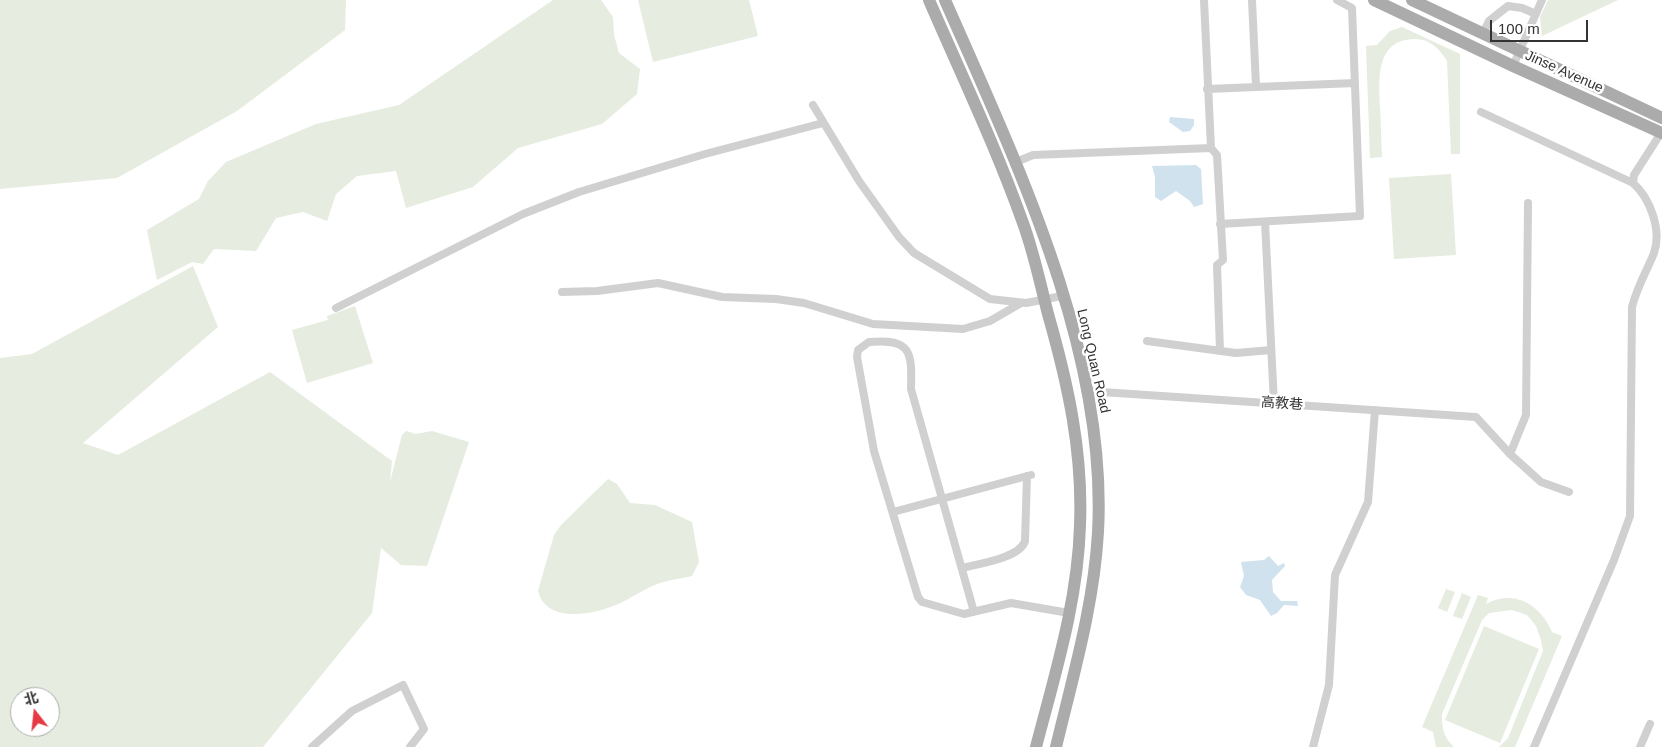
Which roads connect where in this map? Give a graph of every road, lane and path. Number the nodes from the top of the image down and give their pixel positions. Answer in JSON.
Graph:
{"nodes":[{"id":1,"x":929,"y":0,"type":"edge"},
{"id":2,"x":945,"y":0,"type":"edge"},
{"id":3,"x":1204,"y":0,"type":"edge"},
{"id":4,"x":1252,"y":0,"type":"edge"},
{"id":5,"x":1337,"y":0,"type":"edge"},
{"id":6,"x":1374,"y":0,"type":"edge"},
{"id":7,"x":1412,"y":0,"type":"edge"},
{"id":8,"x":1499,"y":0,"type":"edge"},
{"id":9,"x":1542,"y":0,"type":"edge"},
{"id":10,"x":1505,"y":5,"type":"edge"},
{"id":11,"x":1536,"y":14,"type":"junction"},
{"id":12,"x":1483,"y":33,"type":"junction"},
{"id":13,"x":1520,"y":52,"type":"junction"},
{"id":14,"x":1513,"y":66,"type":"junction"},
{"id":15,"x":1355,"y":83,"type":"junction"},
{"id":16,"x":1256,"y":86,"type":"junction"},
{"id":17,"x":1207,"y":89,"type":"junction"},
{"id":18,"x":813,"y":105,"type":"dead end"},
{"id":19,"x":1481,"y":112,"type":"dead end"},
{"id":20,"x":1662,"y":118,"type":"edge"},
{"id":21,"x":823,"y":123,"type":"junction"},
{"id":22,"x":1662,"y":133,"type":"edge"},
{"id":23,"x":1211,"y":148,"type":"junction"},
{"id":24,"x":1016,"y":162,"type":"junction"},
{"id":25,"x":1633,"y":183,"type":"junction"},
{"id":26,"x":1528,"y":203,"type":"dead end"},
{"id":27,"x":1265,"y":222,"type":"junction"},
{"id":28,"x":1220,"y":224,"type":"junction"},
{"id":29,"x":562,"y":292,"type":"dead end"},
{"id":30,"x":1062,"y":296,"type":"junction"},
{"id":31,"x":1044,"y":299,"type":"junction"},
{"id":32,"x":1021,"y":303,"type":"junction"},
{"id":33,"x":336,"y":308,"type":"dead end"},
{"id":34,"x":1147,"y":341,"type":"dead end"},
{"id":35,"x":1272,"y":350,"type":"junction"},
{"id":36,"x":1220,"y":351,"type":"junction"},
{"id":37,"x":1087,"y":391,"type":"junction"},
{"id":38,"x":1274,"y":404,"type":"junction"},
{"id":39,"x":1375,"y":410,"type":"junction"},
{"id":40,"x":1510,"y":454,"type":"junction"},
{"id":41,"x":1569,"y":492,"type":"dead end"},
{"id":42,"x":942,"y":499,"type":"junction"},
{"id":43,"x":894,"y":512,"type":"junction"},
{"id":44,"x":962,"y":568,"type":"junction"},
{"id":45,"x":974,"y":612,"type":"junction"},
{"id":46,"x":1069,"y":613,"type":"junction"},
{"id":47,"x":1650,"y":724,"type":"dead end"},
{"id":48,"x":312,"y":747,"type":"edge"},
{"id":49,"x":410,"y":747,"type":"edge"},
{"id":50,"x":1036,"y":747,"type":"edge"},
{"id":51,"x":1056,"y":747,"type":"edge"},
{"id":52,"x":1314,"y":747,"type":"edge"},
{"id":53,"x":1534,"y":747,"type":"edge"},
{"id":54,"x":1640,"y":747,"type":"edge"}],
"edges":[{"from":1,"to":31,"type":"main road"},
{"from":2,"to":24,"type":"main road","name":"Long Quan Road"},
{"from":3,"to":17,"type":"street"},
{"from":4,"to":16,"type":"street"},
{"from":5,"to":15,"type":"street"},
{"from":6,"to":14,"type":"main road","name":"Jinse Avenue"},
{"from":7,"to":12,"type":"main road","name":"Jinse Avenue"},
{"from":8,"to":10,"type":"street"},
{"from":9,"to":11,"type":"street"},
{"from":10,"to":11,"type":"street"},
{"from":10,"to":12,"type":"street"},
{"from":11,"to":13,"type":"street"},
{"from":12,"to":13,"type":"main road","name":"Jinse Avenue"},
{"from":13,"to":14,"type":"street"},
{"from":13,"to":20,"type":"main road","name":"Jinse Avenue"},
{"from":14,"to":22,"type":"main road","name":"Jinse Avenue"},
{"from":15,"to":16,"type":"street"},
{"from":15,"to":27,"type":"street"},
{"from":16,"to":17,"type":"street"},
{"from":17,"to":23,"type":"street"},
{"from":18,"to":21,"type":"street"},
{"from":19,"to":25,"type":"street"},
{"from":21,"to":32,"type":"street"},
{"from":21,"to":33,"type":"street"},
{"from":22,"to":25,"type":"street"},
{"from":23,"to":24,"type":"street"},
{"from":23,"to":28,"type":"street"},
{"from":24,"to":30,"type":"main road","name":"Long Quan Road"},
{"from":25,"to":53,"type":"street"},
{"from":26,"to":40,"type":"street"},
{"from":27,"to":28,"type":"street"},
{"from":27,"to":35,"type":"street"},
{"from":28,"to":36,"type":"street"},
{"from":29,"to":32,"type":"street"},
{"from":30,"to":31,"type":"street"},
{"from":30,"to":37,"type":"main road","name":"Long Quan Road"},
{"from":31,"to":32,"type":"street"},
{"from":31,"to":46,"type":"main road"},
{"from":34,"to":36,"type":"street"},
{"from":35,"to":36,"type":"street"},
{"from":35,"to":38,"type":"street"},
{"from":37,"to":38,"type":"street","name":"高教巷"},
{"from":37,"to":51,"type":"main road","name":"Long Quan Road"},
{"from":38,"to":39,"type":"street","name":"高教巷"},
{"from":39,"to":40,"type":"street","name":"高教巷"},
{"from":39,"to":52,"type":"street"},
{"from":40,"to":41,"type":"street"},
{"from":42,"to":43,"type":"street"},
{"from":42,"to":43,"type":"street"},
{"from":42,"to":44,"type":"street"},
{"from":42,"to":44,"type":"street"},
{"from":43,"to":45,"type":"street"},
{"from":44,"to":45,"type":"street"},
{"from":45,"to":46,"type":"street"},
{"from":46,"to":50,"type":"main road"},
{"from":47,"to":54,"type":"street"},
{"from":48,"to":49,"type":"street"}]}
